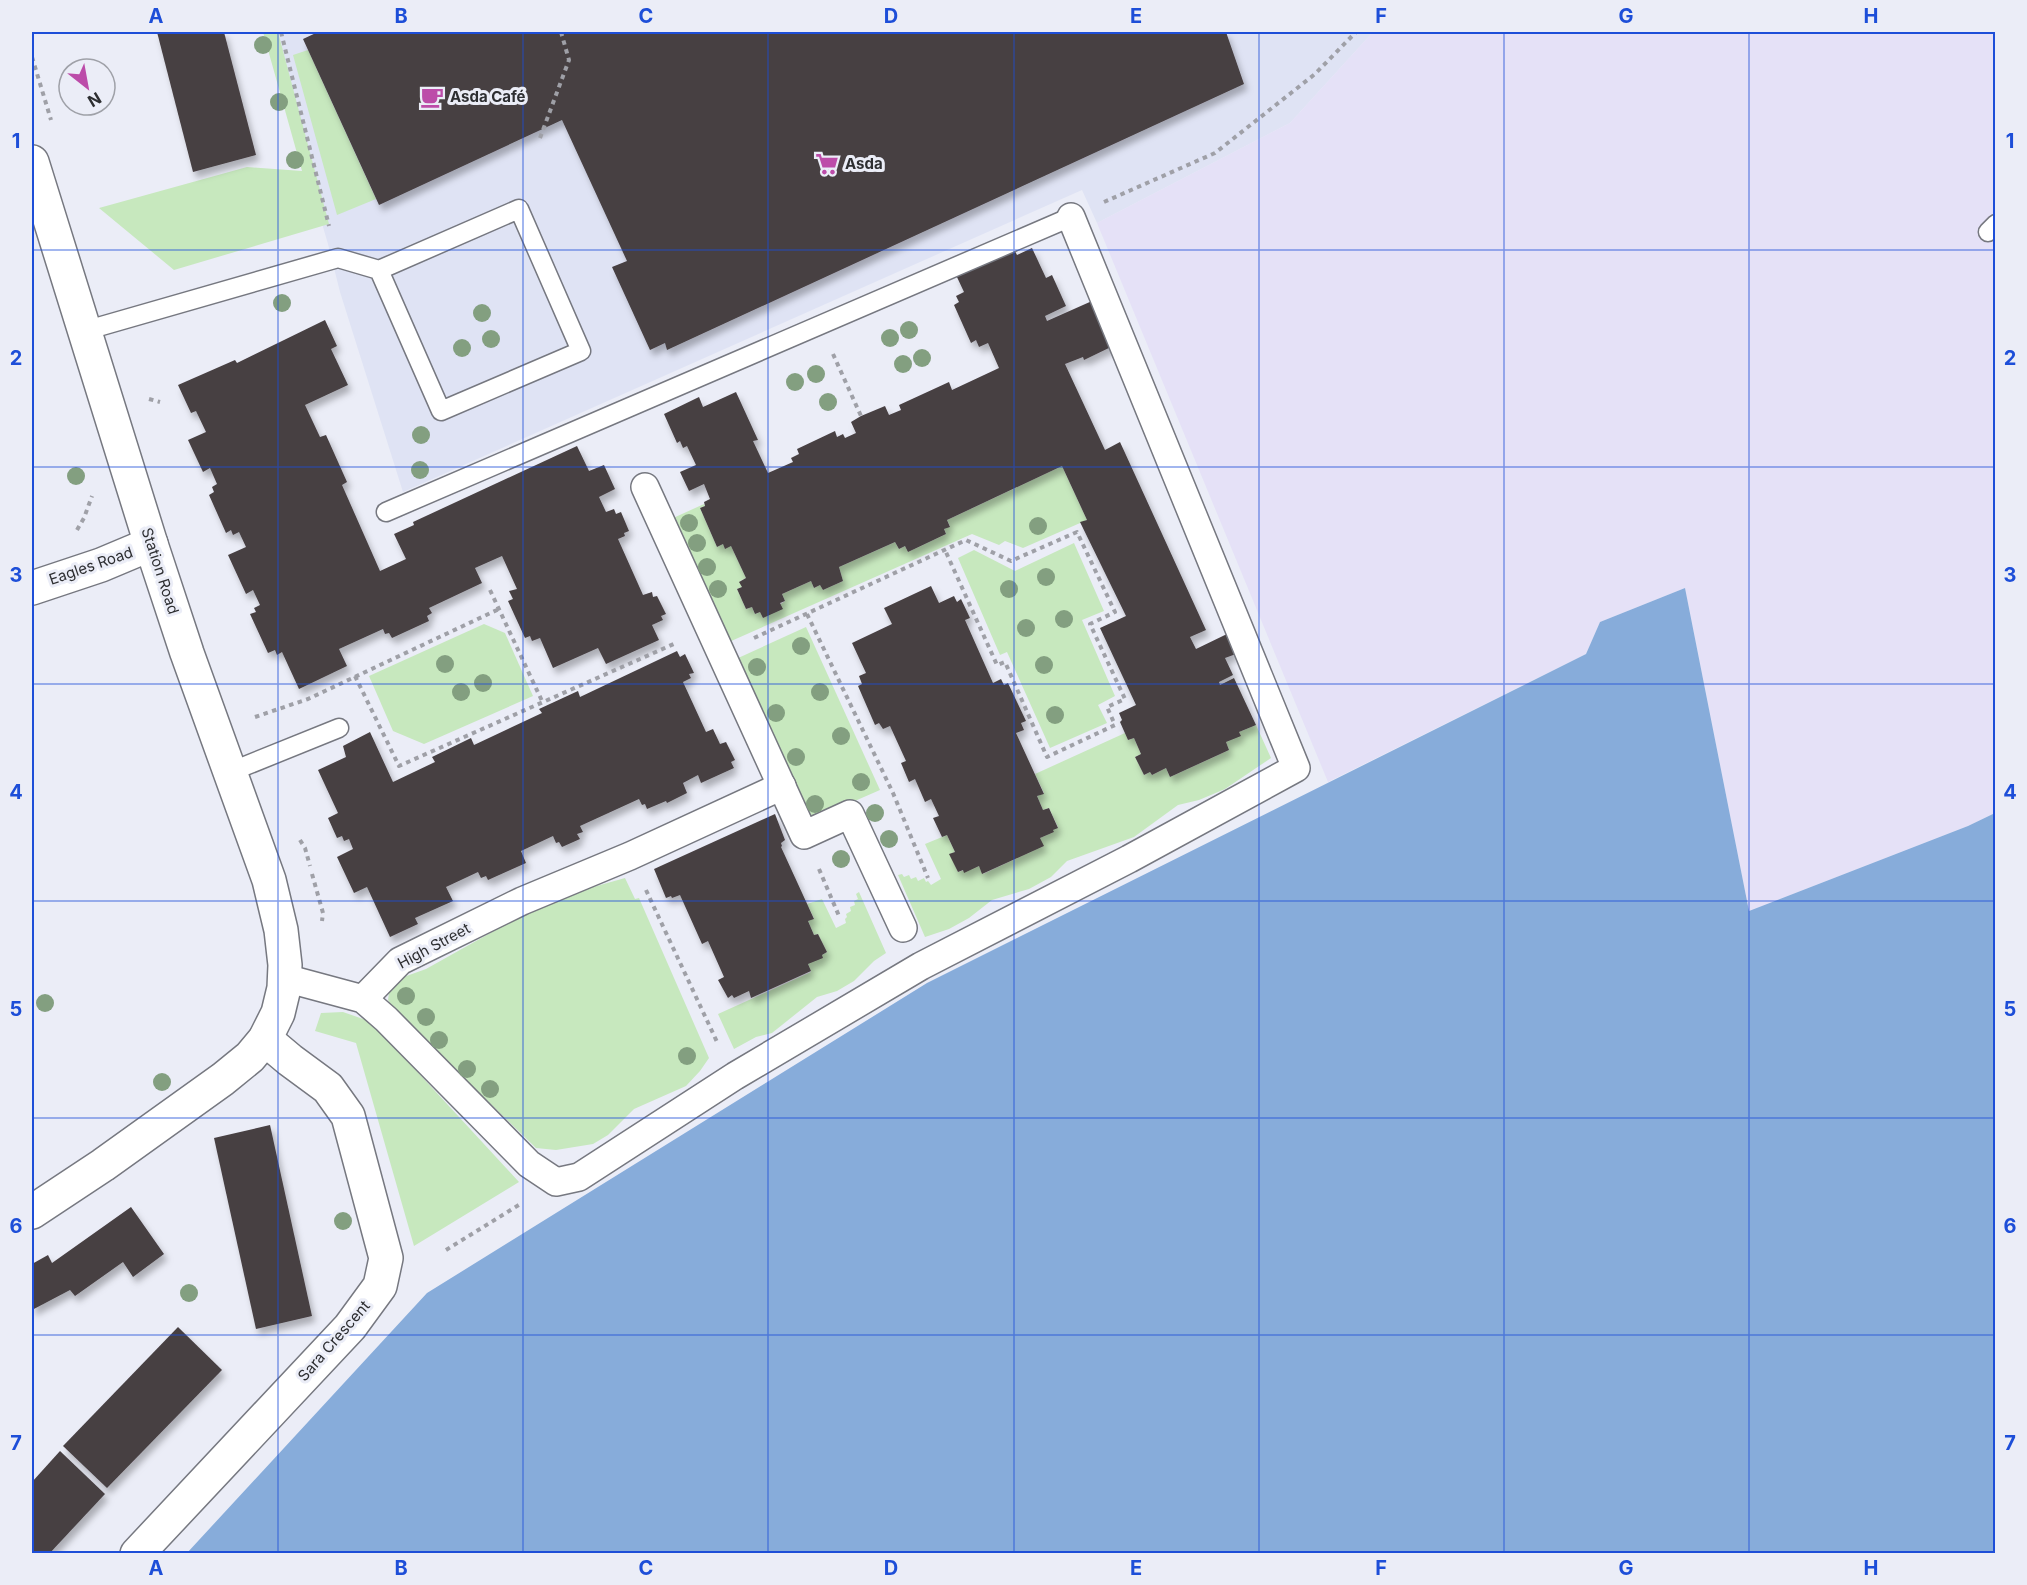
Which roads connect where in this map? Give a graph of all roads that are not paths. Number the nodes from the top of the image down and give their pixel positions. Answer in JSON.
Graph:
{"nodes":[{"id":1,"x":32,"y":162,"type":"edge"},
{"id":2,"x":1071,"y":217,"type":"joint"},
{"id":3,"x":379,"y":270,"type":"junction"},
{"id":4,"x":84,"y":331,"type":"junction"},
{"id":5,"x":645,"y":487,"type":"dead end"},
{"id":6,"x":386,"y":512,"type":"dead end"},
{"id":7,"x":151,"y":544,"type":"junction"},
{"id":8,"x":32,"y":588,"type":"edge"},
{"id":9,"x":339,"y":728,"type":"dead end"},
{"id":10,"x":230,"y":772,"type":"junction"},
{"id":11,"x":782,"y":786,"type":"junction"},
{"id":12,"x":903,"y":928,"type":"dead end"},
{"id":13,"x":285,"y":978,"type":"junction"},
{"id":14,"x":363,"y":999,"type":"junction"},
{"id":15,"x":266,"y":1039,"type":"junction"},
{"id":16,"x":32,"y":1212,"type":"edge"},
{"id":17,"x":137,"y":1554,"type":"edge"}],
"edges":[{"from":1,"to":4,"type":"main road","name":"Station Road"},
{"from":2,"to":6,"type":"lane"},
{"from":2,"to":14,"type":"street"},
{"from":3,"to":3,"type":"lane"},
{"from":3,"to":4,"type":"lane"},
{"from":4,"to":7,"type":"main road","name":"Station Road"},
{"from":5,"to":11,"type":"street"},
{"from":7,"to":8,"type":"main road","name":"Eagles Road"},
{"from":7,"to":10,"type":"main road","name":"Station Road"},
{"from":9,"to":10,"type":"lane"},
{"from":10,"to":13,"type":"main road","name":"Station Road"},
{"from":11,"to":12,"type":"street"},
{"from":11,"to":14,"type":"street","name":"High Street"},
{"from":13,"to":14,"type":"street"},
{"from":13,"to":15,"type":"main road"},
{"from":15,"to":16,"type":"main road"},
{"from":15,"to":17,"type":"main road","name":"Sara Crescent"}]}
